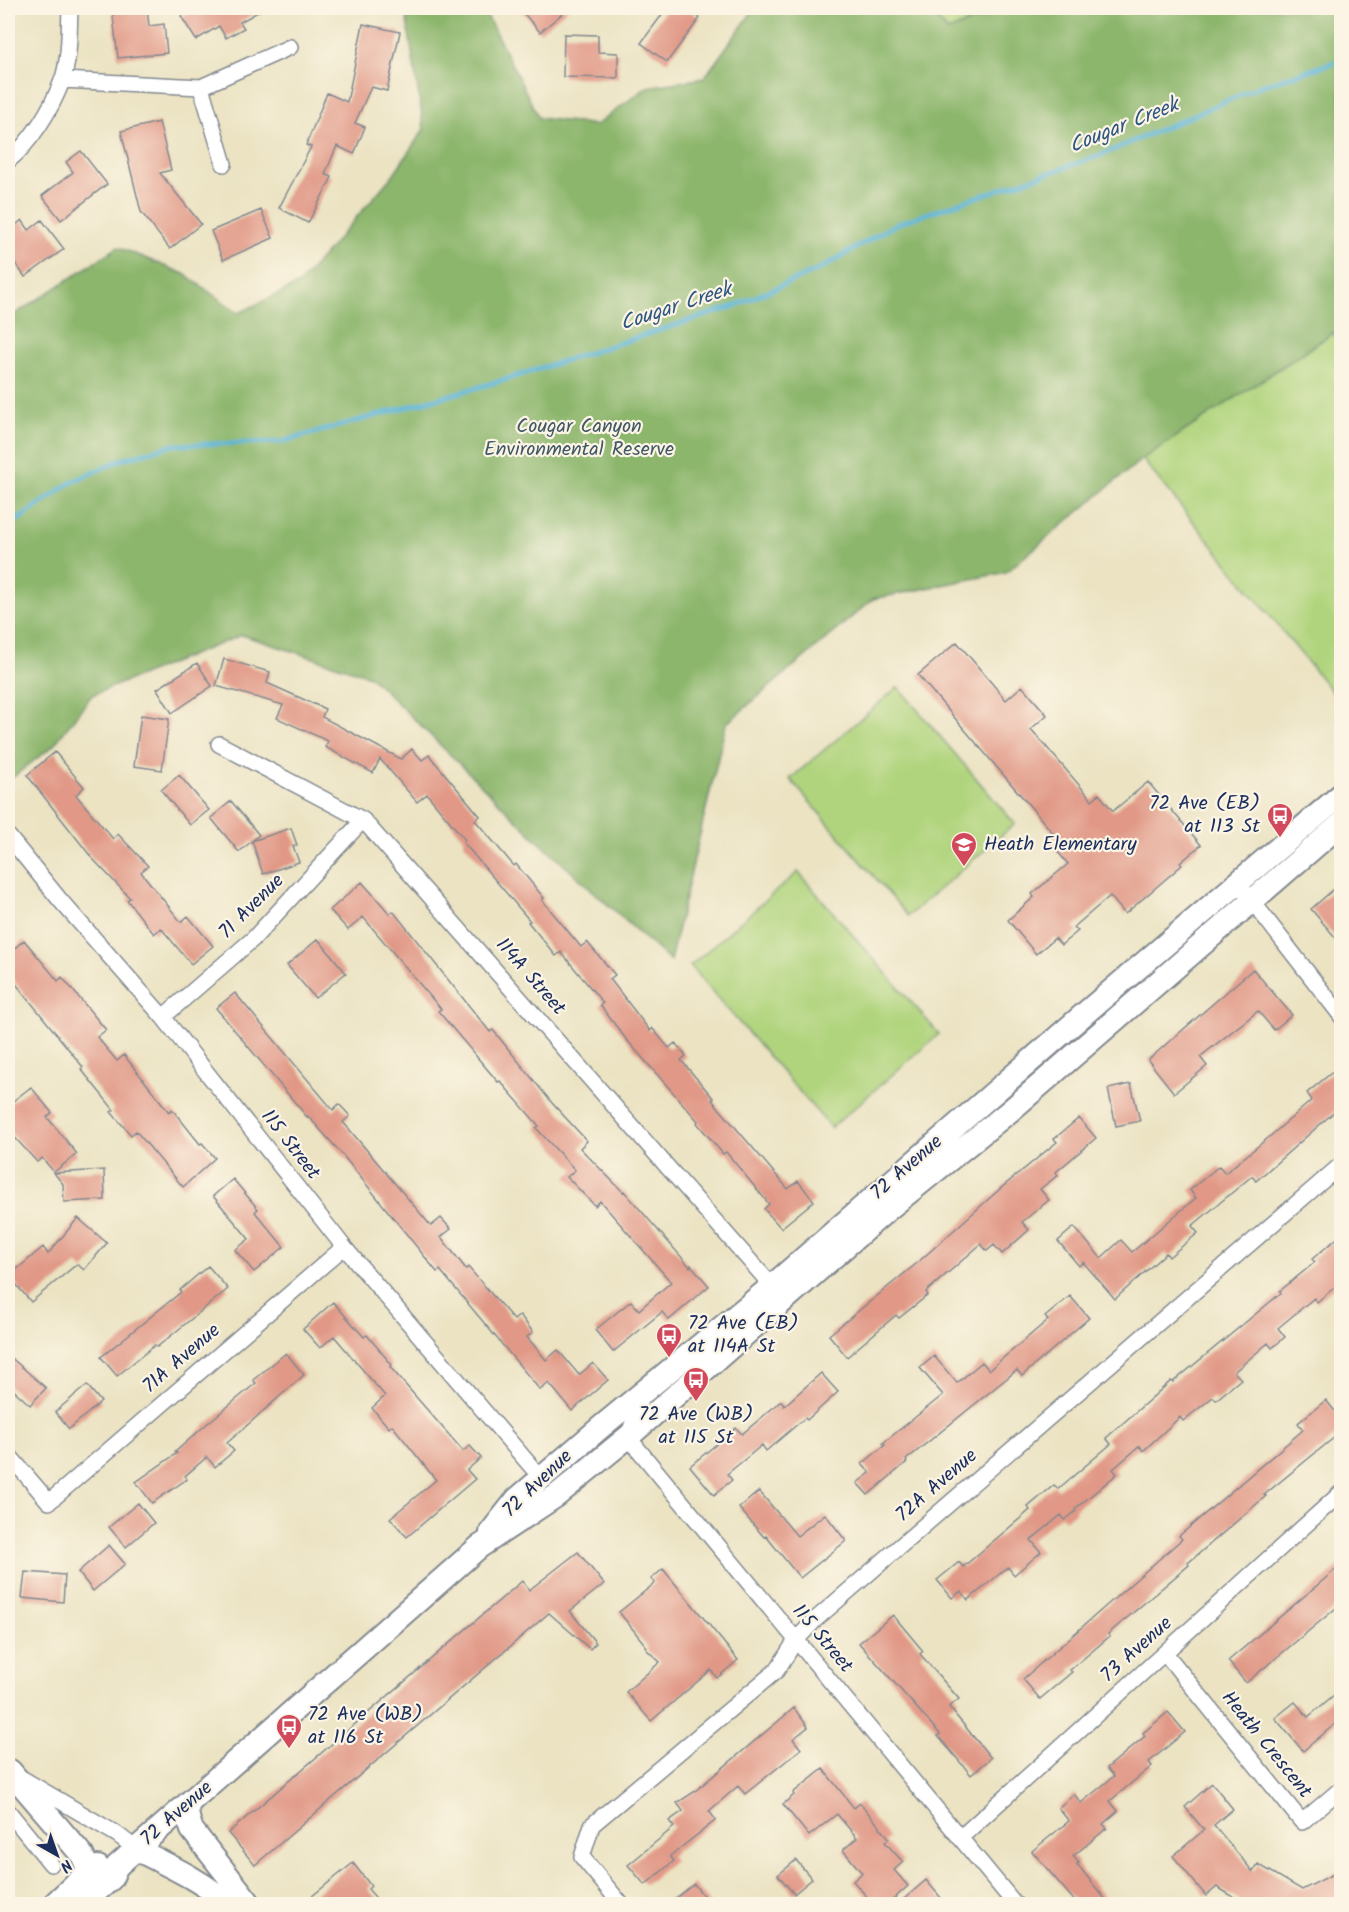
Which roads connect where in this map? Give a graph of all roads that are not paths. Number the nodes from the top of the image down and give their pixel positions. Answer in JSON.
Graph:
{"nodes":[{"id":1,"x":70,"y":8,"type":"edge"},
{"id":2,"x":290,"y":47,"type":"dead end"},
{"id":3,"x":62,"y":80,"type":"junction"},
{"id":4,"x":201,"y":87,"type":"junction"},
{"id":5,"x":8,"y":161,"type":"edge"},
{"id":6,"x":224,"y":164,"type":"dead end"},
{"id":7,"x":219,"y":744,"type":"dead end"},
{"id":8,"x":1341,"y":794,"type":"edge"},
{"id":9,"x":363,"y":820,"type":"junction"},
{"id":10,"x":1341,"y":823,"type":"edge"},
{"id":11,"x":8,"y":836,"type":"edge"},
{"id":12,"x":1238,"y":882,"type":"junction"},
{"id":13,"x":1252,"y":901,"type":"junction"},
{"id":14,"x":163,"y":1017,"type":"junction"},
{"id":15,"x":1341,"y":1017,"type":"edge"},
{"id":16,"x":1341,"y":1164,"type":"edge"},
{"id":17,"x":344,"y":1247,"type":"junction"},
{"id":18,"x":772,"y":1286,"type":"junction"},
{"id":19,"x":644,"y":1391,"type":"junction"},
{"id":20,"x":628,"y":1437,"type":"junction"},
{"id":21,"x":8,"y":1454,"type":"edge"},
{"id":22,"x":541,"y":1478,"type":"junction"},
{"id":23,"x":1341,"y":1492,"type":"edge"},
{"id":24,"x":479,"y":1548,"type":"junction"},
{"id":25,"x":796,"y":1640,"type":"junction"},
{"id":26,"x":1165,"y":1653,"type":"junction"},
{"id":27,"x":9,"y":1770,"type":"edge"},
{"id":28,"x":1341,"y":1788,"type":"edge"},
{"id":29,"x":188,"y":1805,"type":"junction"},
{"id":30,"x":8,"y":1811,"type":"edge"},
{"id":31,"x":960,"y":1838,"type":"junction"},
{"id":32,"x":136,"y":1849,"type":"junction"},
{"id":33,"x":51,"y":1864,"type":"dead end"},
{"id":34,"x":117,"y":1866,"type":"junction"},
{"id":35,"x":87,"y":1874,"type":"junction"},
{"id":36,"x":54,"y":1905,"type":"edge"},
{"id":37,"x":82,"y":1905,"type":"edge"},
{"id":38,"x":228,"y":1905,"type":"edge"},
{"id":39,"x":250,"y":1905,"type":"edge"},
{"id":40,"x":621,"y":1905,"type":"edge"},
{"id":41,"x":1015,"y":1905,"type":"edge"}],
"edges":[{"from":1,"to":3,"type":"street"},
{"from":2,"to":4,"type":"street"},
{"from":3,"to":4,"type":"street"},
{"from":3,"to":5,"type":"street"},
{"from":4,"to":6,"type":"street"},
{"from":7,"to":9,"type":"street","name":"114A Street"},
{"from":8,"to":12,"type":"main road","name":"72 Avenue"},
{"from":9,"to":14,"type":"street","name":"71 Avenue"},
{"from":9,"to":18,"type":"street","name":"114A Street"},
{"from":10,"to":13,"type":"main road","name":"72 Avenue"},
{"from":11,"to":14,"type":"street","name":"115 Street"},
{"from":12,"to":13,"type":"street"},
{"from":12,"to":18,"type":"main road","name":"72 Avenue"},
{"from":13,"to":15,"type":"street"},
{"from":13,"to":20,"type":"main road","name":"72 Avenue"},
{"from":14,"to":17,"type":"street","name":"115 Street"},
{"from":16,"to":25,"type":"street","name":"72A Avenue"},
{"from":17,"to":21,"type":"street","name":"71A Avenue"},
{"from":17,"to":22,"type":"street","name":"115 Street"},
{"from":18,"to":19,"type":"main road","name":"72 Avenue"},
{"from":19,"to":20,"type":"street"},
{"from":19,"to":22,"type":"main road","name":"72 Avenue"},
{"from":20,"to":24,"type":"main road","name":"72 Avenue"},
{"from":20,"to":25,"type":"street","name":"115 Street"},
{"from":22,"to":24,"type":"main road","name":"72 Avenue"},
{"from":23,"to":26,"type":"street","name":"73 Avenue"},
{"from":24,"to":29,"type":"main road","name":"72 Avenue"},
{"from":25,"to":31,"type":"street","name":"115 Street"},
{"from":25,"to":40,"type":"street","name":"72A Avenue"},
{"from":26,"to":28,"type":"street","name":"Heath Crescent"},
{"from":26,"to":31,"type":"street","name":"73 Avenue"},
{"from":27,"to":32,"type":"street"},
{"from":27,"to":35,"type":"main road"},
{"from":29,"to":32,"type":"main road","name":"72 Avenue"},
{"from":29,"to":39,"type":"main road"},
{"from":30,"to":33,"type":"street"},
{"from":31,"to":41,"type":"street","name":"115 Street"},
{"from":32,"to":34,"type":"main road","name":"72 Avenue"},
{"from":32,"to":38,"type":"main road"},
{"from":34,"to":35,"type":"main road","name":"72 Avenue"},
{"from":34,"to":37,"type":"main road","name":"72 Avenue"},
{"from":35,"to":36,"type":"main road","name":"72 Avenue"}]}
